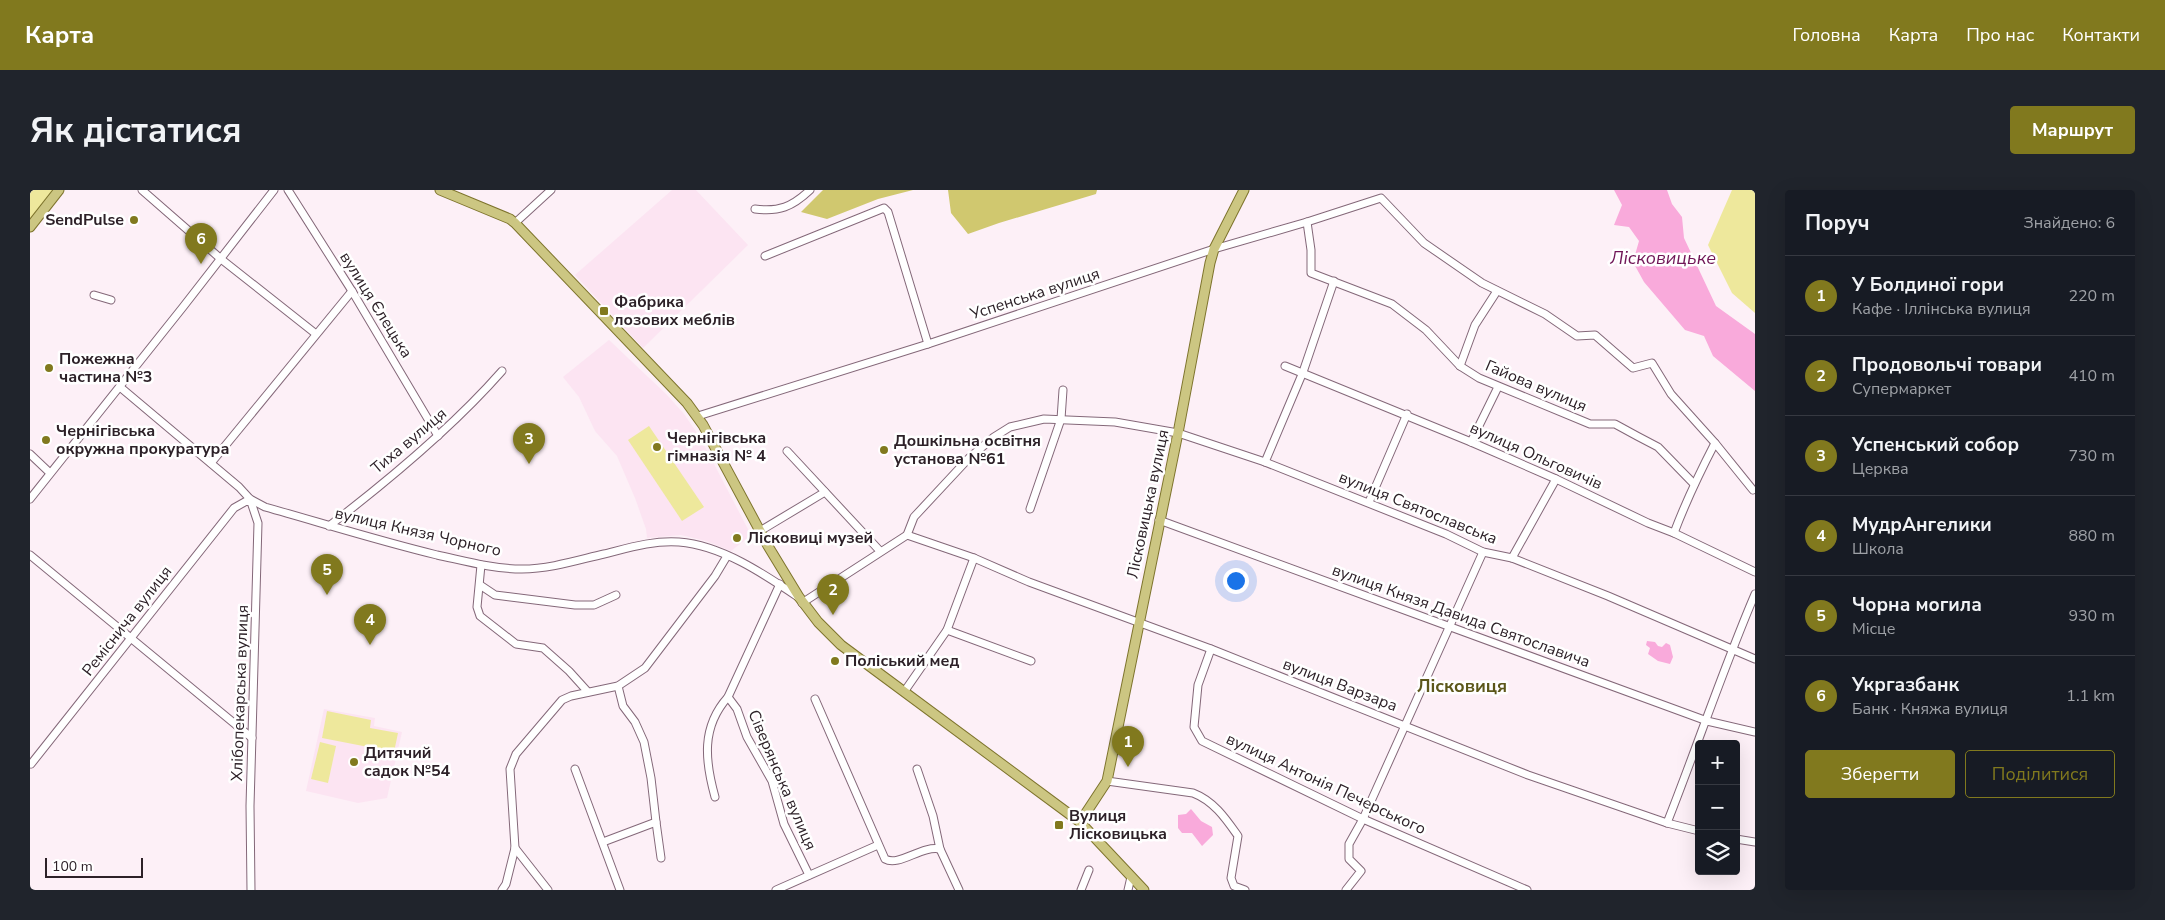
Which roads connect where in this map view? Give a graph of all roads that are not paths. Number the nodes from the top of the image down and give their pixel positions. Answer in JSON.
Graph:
{"nodes":[{"id":1,"x":59,"y":190,"type":"edge"},
{"id":2,"x":142,"y":190,"type":"edge"},
{"id":3,"x":274,"y":190,"type":"edge"},
{"id":4,"x":288,"y":190,"type":"edge"},
{"id":5,"x":440,"y":190,"type":"edge"},
{"id":6,"x":810,"y":190,"type":"edge"},
{"id":7,"x":1244,"y":190,"type":"edge"},
{"id":8,"x":547,"y":192,"type":"edge"},
{"id":9,"x":755,"y":209,"type":"dead end"},
{"id":10,"x":1307,"y":222,"type":"junction"},
{"id":11,"x":515,"y":223,"type":"junction"},
{"id":12,"x":30,"y":227,"type":"edge"},
{"id":13,"x":1214,"y":248,"type":"junction"},
{"id":14,"x":765,"y":256,"type":"dead end"},
{"id":15,"x":221,"y":259,"type":"junction"},
{"id":16,"x":1334,"y":281,"type":"junction"},
{"id":17,"x":1497,"y":291,"type":"junction"},
{"id":18,"x":352,"y":292,"type":"junction"},
{"id":19,"x":94,"y":295,"type":"dead end"},
{"id":20,"x":111,"y":300,"type":"dead end"},
{"id":21,"x":316,"y":334,"type":"junction"},
{"id":22,"x":928,"y":344,"type":"junction"},
{"id":23,"x":1285,"y":366,"type":"dead end"},
{"id":24,"x":1460,"y":366,"type":"junction"},
{"id":25,"x":502,"y":371,"type":"dead end"},
{"id":26,"x":1302,"y":372,"type":"junction"},
{"id":27,"x":120,"y":387,"type":"junction"},
{"id":28,"x":1498,"y":387,"type":"junction"},
{"id":29,"x":1063,"y":390,"type":"dead end"},
{"id":30,"x":1406,"y":414,"type":"junction"},
{"id":31,"x":698,"y":416,"type":"junction"},
{"id":32,"x":1062,"y":419,"type":"junction"},
{"id":33,"x":1178,"y":433,"type":"junction"},
{"id":34,"x":438,"y":436,"type":"junction"},
{"id":35,"x":1471,"y":442,"type":"junction"},
{"id":36,"x":1715,"y":443,"type":"junction"},
{"id":37,"x":787,"y":451,"type":"dead end"},
{"id":38,"x":30,"y":454,"type":"edge"},
{"id":39,"x":1265,"y":462,"type":"junction"},
{"id":40,"x":210,"y":463,"type":"junction"},
{"id":41,"x":50,"y":473,"type":"junction"},
{"id":42,"x":1556,"y":479,"type":"junction"},
{"id":43,"x":1694,"y":484,"type":"junction"},
{"id":44,"x":1753,"y":490,"type":"dead end"},
{"id":45,"x":825,"y":492,"type":"junction"},
{"id":46,"x":250,"y":498,"type":"junction"},
{"id":47,"x":30,"y":499,"type":"edge"},
{"id":48,"x":1369,"y":502,"type":"junction"},
{"id":49,"x":1030,"y":509,"type":"dead end"},
{"id":50,"x":1159,"y":520,"type":"junction"},
{"id":51,"x":329,"y":526,"type":"junction"},
{"id":52,"x":760,"y":531,"type":"junction"},
{"id":53,"x":1674,"y":533,"type":"junction"},
{"id":54,"x":907,"y":535,"type":"junction"},
{"id":55,"x":880,"y":551,"type":"junction"},
{"id":56,"x":1483,"y":552,"type":"junction"},
{"id":57,"x":30,"y":555,"type":"edge"},
{"id":58,"x":727,"y":556,"type":"junction"},
{"id":59,"x":974,"y":558,"type":"junction"},
{"id":60,"x":1512,"y":558,"type":"junction"},
{"id":61,"x":481,"y":565,"type":"junction"},
{"id":62,"x":1755,"y":572,"type":"edge"},
{"id":63,"x":780,"y":584,"type":"junction"},
{"id":64,"x":480,"y":585,"type":"junction"},
{"id":65,"x":1755,"y":594,"type":"edge"},
{"id":66,"x":616,"y":595,"type":"dead end"},
{"id":67,"x":800,"y":600,"type":"junction"},
{"id":68,"x":1139,"y":622,"type":"junction"},
{"id":69,"x":1449,"y":626,"type":"junction"},
{"id":70,"x":947,"y":630,"type":"junction"},
{"id":71,"x":131,"y":637,"type":"junction"},
{"id":72,"x":1211,"y":648,"type":"junction"},
{"id":73,"x":1731,"y":649,"type":"junction"},
{"id":74,"x":1755,"y":659,"type":"edge"},
{"id":75,"x":1031,"y":661,"type":"dead end"},
{"id":76,"x":618,"y":686,"type":"junction"},
{"id":77,"x":588,"y":692,"type":"junction"},
{"id":78,"x":904,"y":692,"type":"junction"},
{"id":79,"x":728,"y":697,"type":"junction"},
{"id":80,"x":815,"y":699,"type":"dead end"},
{"id":81,"x":1707,"y":721,"type":"junction"},
{"id":82,"x":1405,"y":725,"type":"junction"},
{"id":83,"x":1755,"y":732,"type":"edge"},
{"id":84,"x":252,"y":738,"type":"junction"},
{"id":85,"x":31,"y":764,"type":"edge"},
{"id":86,"x":575,"y":769,"type":"dead end"},
{"id":87,"x":917,"y":769,"type":"dead end"},
{"id":88,"x":1107,"y":781,"type":"junction"},
{"id":89,"x":715,"y":797,"type":"dead end"},
{"id":90,"x":1363,"y":819,"type":"junction"},
{"id":91,"x":656,"y":822,"type":"junction"},
{"id":92,"x":1080,"y":822,"type":"junction"},
{"id":93,"x":1667,"y":824,"type":"junction"},
{"id":94,"x":1695,"y":830,"type":"edge"},
{"id":95,"x":1740,"y":840,"type":"edge"},
{"id":96,"x":603,"y":842,"type":"junction"},
{"id":97,"x":1755,"y":842,"type":"edge"},
{"id":98,"x":878,"y":845,"type":"junction"},
{"id":99,"x":515,"y":848,"type":"junction"},
{"id":100,"x":940,"y":849,"type":"junction"},
{"id":101,"x":660,"y":858,"type":"dead end"},
{"id":102,"x":1089,"y":870,"type":"dead end"},
{"id":103,"x":808,"y":875,"type":"junction"},
{"id":104,"x":1131,"y":877,"type":"junction"},
{"id":105,"x":251,"y":890,"type":"edge"},
{"id":106,"x":502,"y":890,"type":"edge"},
{"id":107,"x":548,"y":890,"type":"edge"},
{"id":108,"x":620,"y":890,"type":"edge"},
{"id":109,"x":776,"y":890,"type":"edge"},
{"id":110,"x":958,"y":890,"type":"edge"},
{"id":111,"x":1081,"y":890,"type":"edge"},
{"id":112,"x":1128,"y":890,"type":"edge"},
{"id":113,"x":1144,"y":890,"type":"edge"},
{"id":114,"x":1246,"y":890,"type":"edge"},
{"id":115,"x":1346,"y":890,"type":"edge"},
{"id":116,"x":1527,"y":890,"type":"edge"}],
"edges":[{"from":1,"to":12,"type":"main road"},
{"from":2,"to":15,"type":"street"},
{"from":3,"to":15,"type":"street"},
{"from":4,"to":18,"type":"street","name":"вулиця Єлецька"},
{"from":5,"to":11,"type":"main road"},
{"from":6,"to":9,"type":"street"},
{"from":7,"to":13,"type":"main road","name":"Лісковицька вулиця"},
{"from":8,"to":11,"type":"street"},
{"from":10,"to":13,"type":"street","name":"Успенська вулиця"},
{"from":10,"to":16,"type":"street","name":"Гайова вулиця"},
{"from":10,"to":17,"type":"street","name":"Успенська вулиця"},
{"from":11,"to":31,"type":"main road"},
{"from":13,"to":22,"type":"street","name":"Успенська вулиця"},
{"from":13,"to":33,"type":"main road","name":"Лісковицька вулиця"},
{"from":14,"to":22,"type":"street"},
{"from":15,"to":21,"type":"street"},
{"from":15,"to":27,"type":"street"},
{"from":16,"to":24,"type":"street","name":"Гайова вулиця"},
{"from":16,"to":26,"type":"street"},
{"from":17,"to":24,"type":"street"},
{"from":17,"to":36,"type":"street"},
{"from":18,"to":21,"type":"street"},
{"from":18,"to":34,"type":"street","name":"вулиця Єлецька"},
{"from":19,"to":20,"type":"street"},
{"from":21,"to":40,"type":"street"},
{"from":22,"to":31,"type":"street","name":"Успенська вулиця"},
{"from":23,"to":26,"type":"street","name":"вулиця Ольговичів"},
{"from":24,"to":28,"type":"street","name":"Гайова вулиця"},
{"from":25,"to":34,"type":"street","name":"Тиха вулиця"},
{"from":26,"to":30,"type":"street","name":"вулиця Ольговичів"},
{"from":26,"to":39,"type":"street"},
{"from":27,"to":40,"type":"street","name":"вулиця Князя Чорного"},
{"from":27,"to":41,"type":"street"},
{"from":28,"to":35,"type":"street"},
{"from":28,"to":43,"type":"street","name":"Гайова вулиця"},
{"from":29,"to":32,"type":"street"},
{"from":30,"to":35,"type":"street","name":"вулиця Ольговичів"},
{"from":30,"to":48,"type":"street"},
{"from":31,"to":52,"type":"main road"},
{"from":32,"to":33,"type":"street","name":"вулиця Святославська"},
{"from":32,"to":49,"type":"street"},
{"from":32,"to":54,"type":"street","name":"вулиця Святославська"},
{"from":33,"to":39,"type":"street","name":"вулиця Святославська"},
{"from":33,"to":50,"type":"main road","name":"Лісковицька вулиця"},
{"from":34,"to":51,"type":"street","name":"Тиха вулиця"},
{"from":35,"to":42,"type":"street","name":"вулиця Ольговичів"},
{"from":36,"to":43,"type":"street"},
{"from":36,"to":44,"type":"street"},
{"from":37,"to":45,"type":"street"},
{"from":38,"to":41,"type":"street"},
{"from":39,"to":48,"type":"street","name":"вулиця Святославська"},
{"from":40,"to":46,"type":"street","name":"вулиця Князя Чорного"},
{"from":41,"to":47,"type":"street"},
{"from":42,"to":53,"type":"street","name":"вулиця Ольговичів"},
{"from":42,"to":60,"type":"street"},
{"from":43,"to":53,"type":"street"},
{"from":45,"to":52,"type":"street"},
{"from":45,"to":55,"type":"street"},
{"from":46,"to":51,"type":"street","name":"вулиця Князя Чорного"},
{"from":46,"to":71,"type":"street","name":"Реміснича вулиця"},
{"from":46,"to":84,"type":"street","name":"Хлібопекарська вулиця"},
{"from":48,"to":56,"type":"street","name":"вулиця Святославська"},
{"from":50,"to":68,"type":"main road","name":"Лісковицька вулиця"},
{"from":50,"to":69,"type":"street","name":"вулиця Князя Давида Святославича"},
{"from":51,"to":61,"type":"street","name":"вулиця Князя Чорного"},
{"from":52,"to":67,"type":"main road"},
{"from":53,"to":62,"type":"street","name":"вулиця Ольговичів"},
{"from":54,"to":55,"type":"street"},
{"from":54,"to":59,"type":"street","name":"вулиця Варзара"},
{"from":55,"to":67,"type":"street"},
{"from":56,"to":60,"type":"street","name":"вулиця Святославська"},
{"from":56,"to":69,"type":"street"},
{"from":57,"to":71,"type":"street"},
{"from":58,"to":61,"type":"street","name":"вулиця Князя Чорного"},
{"from":58,"to":63,"type":"street","name":"вулиця Князя Чорного"},
{"from":58,"to":76,"type":"street"},
{"from":59,"to":68,"type":"street","name":"вулиця Варзара"},
{"from":59,"to":70,"type":"street"},
{"from":60,"to":73,"type":"street","name":"вулиця Святославська"},
{"from":61,"to":64,"type":"street"},
{"from":63,"to":67,"type":"street","name":"вулиця Князя Чорного"},
{"from":63,"to":79,"type":"street","name":"Сіверянська вулиця"},
{"from":64,"to":66,"type":"street"},
{"from":64,"to":77,"type":"street"},
{"from":65,"to":73,"type":"street"},
{"from":67,"to":78,"type":"main road"},
{"from":68,"to":72,"type":"street","name":"вулиця Варзара"},
{"from":68,"to":88,"type":"main road","name":"Лісковицька вулиця"},
{"from":69,"to":81,"type":"street","name":"вулиця Князя Давида Святославича"},
{"from":69,"to":82,"type":"street"},
{"from":70,"to":75,"type":"street"},
{"from":70,"to":78,"type":"street"},
{"from":71,"to":84,"type":"street"},
{"from":71,"to":85,"type":"street","name":"Реміснича вулиця"},
{"from":72,"to":82,"type":"street","name":"вулиця Варзара"},
{"from":72,"to":90,"type":"street","name":"вулиця Антонія Печерського"},
{"from":73,"to":74,"type":"street","name":"вулиця Святославська"},
{"from":73,"to":81,"type":"street"},
{"from":76,"to":77,"type":"street"},
{"from":76,"to":91,"type":"street"},
{"from":77,"to":99,"type":"street"},
{"from":78,"to":92,"type":"main road"},
{"from":79,"to":89,"type":"street","name":"Сіверянська вулиця"},
{"from":79,"to":103,"type":"street","name":"Сіверянська вулиця"},
{"from":80,"to":98,"type":"street"},
{"from":81,"to":83,"type":"street","name":"вулиця Князя Давида Святославича"},
{"from":81,"to":93,"type":"street"},
{"from":82,"to":90,"type":"street"},
{"from":82,"to":93,"type":"street","name":"вулиця Варзара"},
{"from":84,"to":105,"type":"street","name":"Хлібопекарська вулиця"},
{"from":86,"to":96,"type":"street"},
{"from":87,"to":100,"type":"street"},
{"from":88,"to":92,"type":"main road","name":"Лісковицька вулиця"},
{"from":88,"to":114,"type":"street"},
{"from":90,"to":115,"type":"street"},
{"from":90,"to":116,"type":"street","name":"вулиця Антонія Печерського"},
{"from":91,"to":96,"type":"street"},
{"from":91,"to":101,"type":"street"},
{"from":92,"to":104,"type":"main road"},
{"from":93,"to":94,"type":"street","name":"вулиця Варзара"},
{"from":95,"to":97,"type":"street"},
{"from":96,"to":108,"type":"street"},
{"from":98,"to":100,"type":"street"},
{"from":98,"to":103,"type":"street"},
{"from":99,"to":106,"type":"street"},
{"from":99,"to":107,"type":"street"},
{"from":100,"to":110,"type":"street"},
{"from":102,"to":111,"type":"street"},
{"from":103,"to":109,"type":"street"},
{"from":104,"to":112,"type":"street"},
{"from":104,"to":113,"type":"main road"}]}
